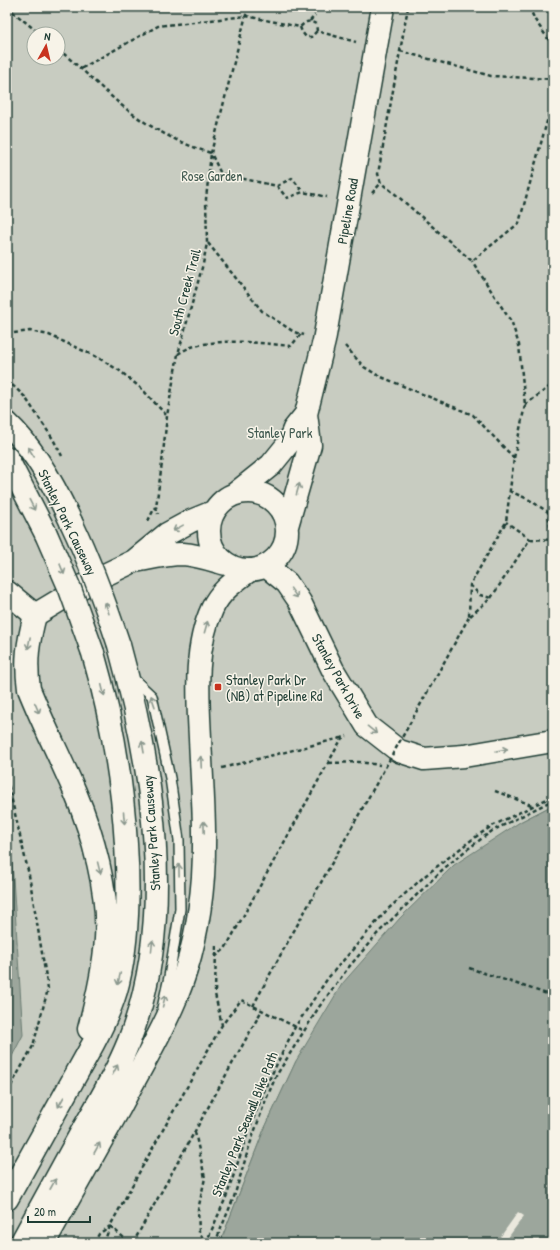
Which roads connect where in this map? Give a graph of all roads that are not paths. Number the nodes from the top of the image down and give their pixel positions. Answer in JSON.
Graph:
{"nodes":[{"id":1,"x":383,"y":7,"type":"edge"},
{"id":2,"x":306,"y":414,"type":"junction"},
{"id":3,"x":7,"y":424,"type":"edge"},
{"id":4,"x":7,"y":458,"type":"edge"},
{"id":5,"x":236,"y":493,"type":"junction"},
{"id":6,"x":213,"y":512,"type":"junction"},
{"id":7,"x":287,"y":526,"type":"junction"},
{"id":8,"x":134,"y":561,"type":"junction"},
{"id":9,"x":226,"y":564,"type":"junction"},
{"id":10,"x":258,"y":568,"type":"junction"},
{"id":11,"x":7,"y":592,"type":"edge"},
{"id":12,"x":35,"y":615,"type":"junction"},
{"id":13,"x":127,"y":674,"type":"junction"},
{"id":14,"x":553,"y":741,"type":"edge"},
{"id":15,"x":143,"y":1064,"type":"junction"},
{"id":16,"x":80,"y":1068,"type":"junction"},
{"id":17,"x":7,"y":1199,"type":"edge"},
{"id":18,"x":21,"y":1243,"type":"edge"},
{"id":19,"x":44,"y":1243,"type":"edge"}],
"edges":[{"from":1,"to":2,"type":"main road","name":"Pipeline Road"},
{"from":2,"to":5,"type":"main road","name":"Pipeline Road"},
{"from":7,"to":2,"type":"main road","name":"Pipeline Road","one_way":true},
{"from":13,"to":3,"type":"main road","name":"Stanley Park Causeway","one_way":true,"bridge":true},
{"from":4,"to":16,"type":"main road","name":"Stanley Park Causeway","one_way":true,"bridge":true},
{"from":5,"to":6,"type":"main road"},
{"from":5,"to":7,"type":"main road"},
{"from":6,"to":8,"type":"main road","one_way":true},
{"from":6,"to":9,"type":"main road"},
{"from":7,"to":10,"type":"main road"},
{"from":8,"to":9,"type":"main road"},
{"from":8,"to":12,"type":"main road"},
{"from":9,"to":10,"type":"main road"},
{"from":10,"to":14,"type":"main road","name":"Stanley Park Drive","one_way":true},
{"from":15,"to":10,"type":"main road","one_way":true},
{"from":11,"to":12,"type":"main road"},
{"from":12,"to":16,"type":"main road","one_way":true},
{"from":15,"to":13,"type":"lane","one_way":true},
{"from":18,"to":13,"type":"main road","name":"Stanley Park Causeway","one_way":true},
{"from":19,"to":15,"type":"main road","one_way":true},
{"from":16,"to":17,"type":"main road","name":"Stanley Park Causeway","one_way":true}]}
